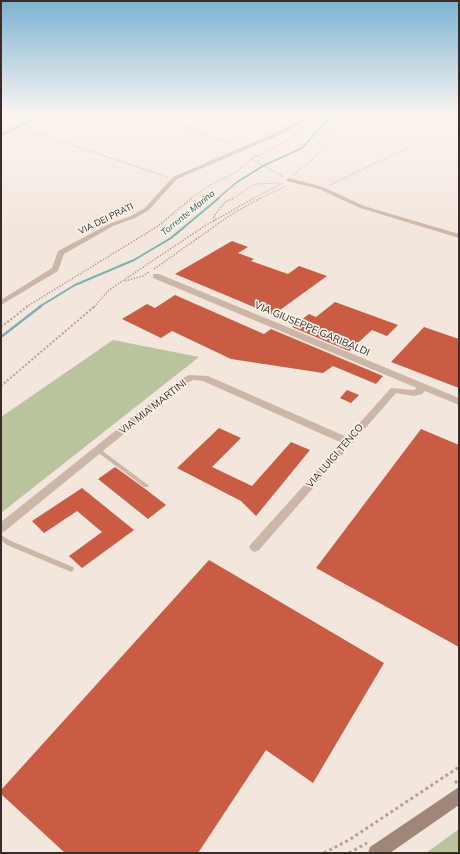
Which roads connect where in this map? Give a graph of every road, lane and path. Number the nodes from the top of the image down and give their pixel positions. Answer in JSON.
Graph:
{"nodes":[{"id":1,"x":99,"y":154,"type":"edge"},
{"id":2,"x":235,"y":154,"type":"edge"},
{"id":3,"x":253,"y":154,"type":"edge"},
{"id":4,"x":262,"y":154,"type":"edge"},
{"id":5,"x":317,"y":154,"type":"edge"},
{"id":6,"x":394,"y":154,"type":"edge"},
{"id":7,"x":258,"y":156,"type":"junction"},
{"id":8,"x":253,"y":159,"type":"junction"},
{"id":9,"x":175,"y":178,"type":"junction"},
{"id":10,"x":293,"y":181,"type":"junction"},
{"id":11,"x":280,"y":184,"type":"junction"},
{"id":12,"x":321,"y":188,"type":"junction"},
{"id":13,"x":214,"y":221,"type":"junction"},
{"id":14,"x":459,"y":236,"type":"edge"},
{"id":15,"x":156,"y":276,"type":"dead end"},
{"id":16,"x":123,"y":281,"type":"junction"},
{"id":17,"x":1,"y":303,"type":"edge"},
{"id":18,"x":1,"y":327,"type":"edge"},
{"id":19,"x":1,"y":386,"type":"edge"},
{"id":20,"x":423,"y":387,"type":"junction"},
{"id":21,"x":459,"y":402,"type":"edge"},
{"id":22,"x":347,"y":441,"type":"junction"},
{"id":23,"x":98,"y":450,"type":"junction"},
{"id":24,"x":146,"y":486,"type":"dead end"},
{"id":25,"x":1,"y":528,"type":"edge"},
{"id":26,"x":1,"y":537,"type":"edge"},
{"id":27,"x":255,"y":547,"type":"dead end"},
{"id":28,"x":72,"y":569,"type":"dead end"},
{"id":29,"x":459,"y":767,"type":"edge"},
{"id":30,"x":459,"y":795,"type":"edge"},
{"id":31,"x":324,"y":853,"type":"edge"},
{"id":32,"x":376,"y":853,"type":"edge"}],
"edges":[{"from":1,"to":9,"type":"path"},
{"from":2,"to":9,"type":"street","name":"VIA DEI PRATI"},
{"from":3,"to":7,"type":"path"},
{"from":4,"to":7,"type":"path"},
{"from":5,"to":10,"type":"path"},
{"from":6,"to":12,"type":"path"},
{"from":7,"to":8,"type":"path"},
{"from":8,"to":10,"type":"path"},
{"from":8,"to":18,"type":"path"},
{"from":9,"to":17,"type":"street","name":"VIA DEI PRATI"},
{"from":10,"to":11,"type":"path"},
{"from":10,"to":12,"type":"street"},
{"from":10,"to":16,"type":"path"},
{"from":11,"to":13,"type":"path"},
{"from":11,"to":13,"type":"path"},
{"from":12,"to":14,"type":"street"},
{"from":13,"to":16,"type":"path"},
{"from":15,"to":20,"type":"street","name":"VIA GIUSEPPE GARIBALDI"},
{"from":16,"to":19,"type":"path"},
{"from":20,"to":21,"type":"street","name":"VIA GIUSEPPE GARIBALDI"},
{"from":20,"to":22,"type":"street","name":"VIA LUIGI TENCO"},
{"from":22,"to":23,"type":"street","name":"VIA MIA MARTINI"},
{"from":22,"to":27,"type":"street","name":"VIA LUIGI TENCO"},
{"from":23,"to":24,"type":"lane"},
{"from":23,"to":25,"type":"street","name":"VIA MIA MARTINI"},
{"from":26,"to":28,"type":"lane"},
{"from":29,"to":31,"type":"path"},
{"from":30,"to":32,"type":"main road"}]}
